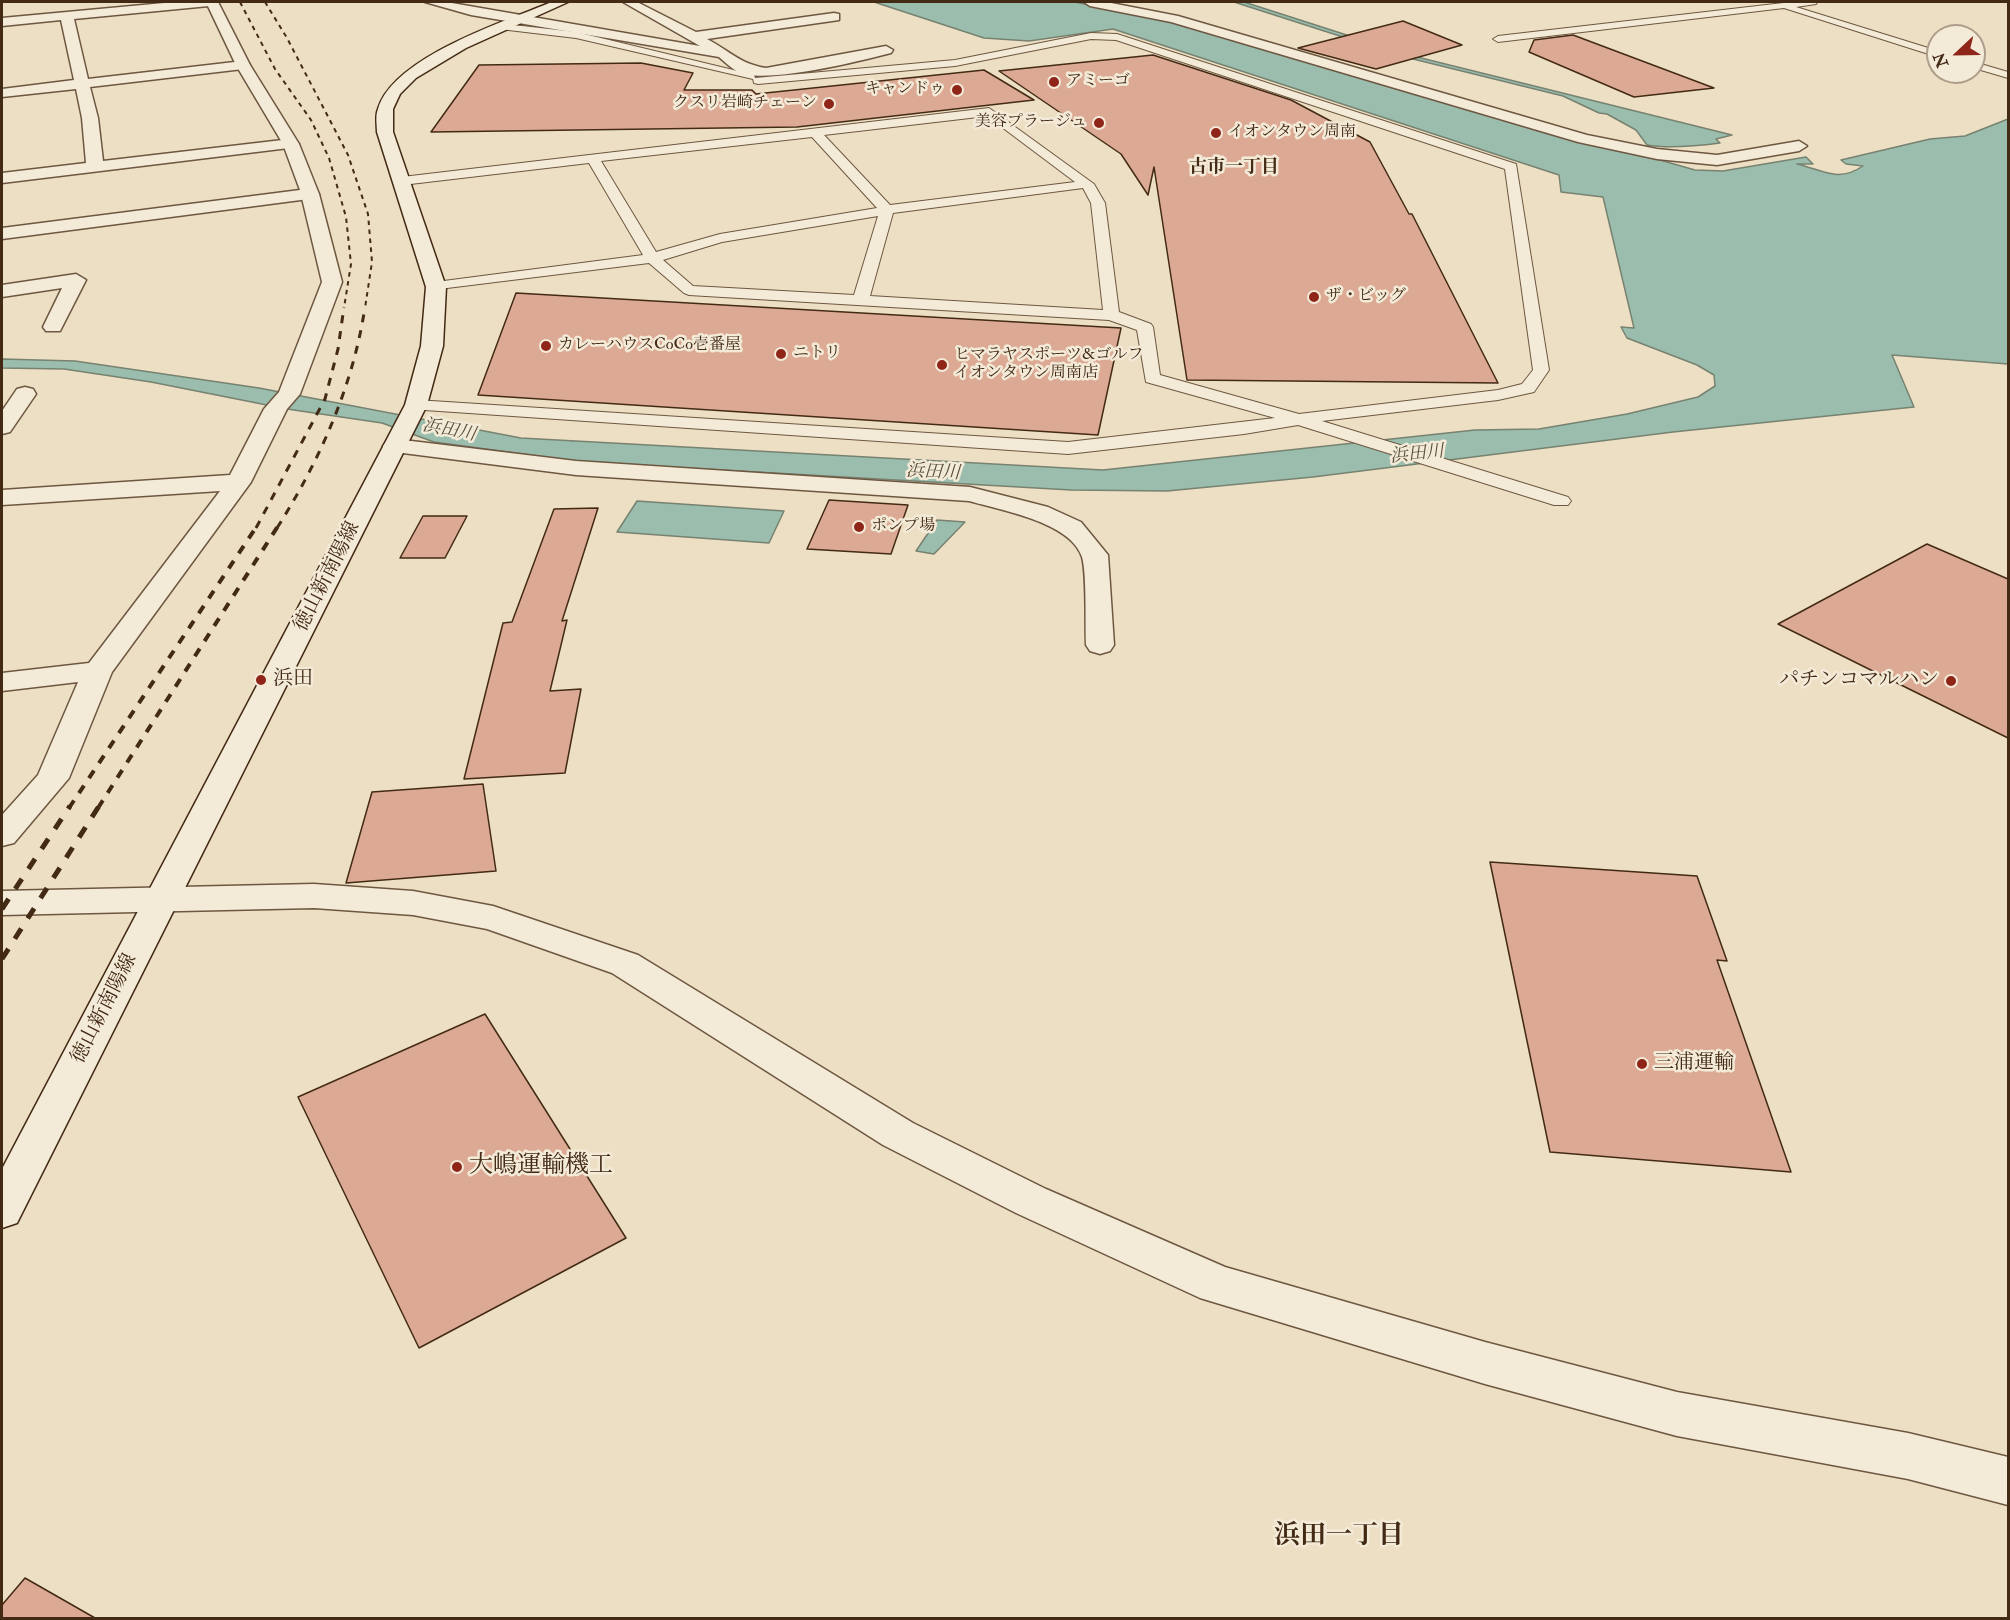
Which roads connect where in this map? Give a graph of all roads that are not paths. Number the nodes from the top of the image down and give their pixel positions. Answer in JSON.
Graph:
{"nodes":[{"id":1,"x":210,"y":2,"type":"edge"},
{"id":2,"x":430,"y":2,"type":"edge"},
{"id":3,"x":562,"y":2,"type":"edge"},
{"id":4,"x":629,"y":2,"type":"edge"},
{"id":5,"x":1090,"y":2,"type":"edge"},
{"id":6,"x":1769,"y":2,"type":"edge"},
{"id":7,"x":1813,"y":2,"type":"edge"},
{"id":8,"x":1781,"y":5,"type":"junction"},
{"id":9,"x":67,"y":16,"type":"junction"},
{"id":10,"x":834,"y":17,"type":"dead end"},
{"id":11,"x":523,"y":19,"type":"junction"},
{"id":12,"x":2,"y":22,"type":"edge"},
{"id":13,"x":504,"y":27,"type":"junction"},
{"id":14,"x":692,"y":37,"type":"junction"},
{"id":15,"x":1498,"y":39,"type":"dead end"},
{"id":16,"x":743,"y":47,"type":"dead end"},
{"id":17,"x":823,"y":49,"type":"dead end"},
{"id":18,"x":886,"y":50,"type":"dead end"},
{"id":19,"x":1926,"y":50,"type":"edge"},
{"id":20,"x":722,"y":53,"type":"junction"},
{"id":21,"x":843,"y":60,"type":"junction"},
{"id":22,"x":243,"y":65,"type":"junction"},
{"id":23,"x":1986,"y":69,"type":"edge"},
{"id":24,"x":2008,"y":75,"type":"edge"},
{"id":25,"x":82,"y":84,"type":"junction"},
{"id":26,"x":2,"y":93,"type":"edge"},
{"id":27,"x":815,"y":133,"type":"junction"},
{"id":28,"x":291,"y":144,"type":"junction"},
{"id":29,"x":1799,"y":146,"type":"dead end"},
{"id":30,"x":592,"y":157,"type":"junction"},
{"id":31,"x":95,"y":166,"type":"junction"},
{"id":32,"x":2,"y":178,"type":"edge"},
{"id":33,"x":402,"y":181,"type":"junction"},
{"id":34,"x":1087,"y":184,"type":"junction"},
{"id":35,"x":309,"y":194,"type":"junction"},
{"id":36,"x":887,"y":210,"type":"junction"},
{"id":37,"x":2,"y":234,"type":"edge"},
{"id":38,"x":652,"y":258,"type":"junction"},
{"id":39,"x":436,"y":287,"type":"junction"},
{"id":40,"x":2,"y":291,"type":"edge"},
{"id":41,"x":861,"y":299,"type":"junction"},
{"id":42,"x":1111,"y":315,"type":"junction"},
{"id":43,"x":53,"y":327,"type":"dead end"},
{"id":44,"x":25,"y":394,"type":"dead end"},
{"id":45,"x":1300,"y":420,"type":"junction"},
{"id":46,"x":405,"y":426,"type":"junction"},
{"id":47,"x":2,"y":427,"type":"edge"},
{"id":48,"x":239,"y":482,"type":"junction"},
{"id":49,"x":2,"y":497,"type":"edge"},
{"id":50,"x":1560,"y":501,"type":"dead end"},
{"id":51,"x":1100,"y":645,"type":"dead end"},
{"id":52,"x":98,"y":671,"type":"junction"},
{"id":53,"x":2,"y":682,"type":"edge"},
{"id":54,"x":2,"y":835,"type":"edge"},
{"id":55,"x":163,"y":898,"type":"junction"},
{"id":56,"x":2,"y":903,"type":"edge"},
{"id":57,"x":2,"y":1209,"type":"edge"},
{"id":58,"x":2008,"y":1481,"type":"edge"}],
"edges":[{"from":1,"to":9,"type":"street"},
{"from":1,"to":22,"type":"street"},
{"from":2,"to":11,"type":"street"},
{"from":3,"to":11,"type":"street","name":"徳山新南陽線"},
{"from":4,"to":14,"type":"street"},
{"from":5,"to":29,"type":"street"},
{"from":6,"to":8,"type":"lane"},
{"from":7,"to":8,"type":"lane"},
{"from":8,"to":15,"type":"lane"},
{"from":8,"to":19,"type":"lane"},
{"from":9,"to":12,"type":"street"},
{"from":9,"to":25,"type":"street"},
{"from":10,"to":14,"type":"street"},
{"from":11,"to":13,"type":"street","name":"徳山新南陽線"},
{"from":11,"to":20,"type":"street"},
{"from":13,"to":33,"type":"street","name":"徳山新南陽線"},
{"from":13,"to":45,"type":"lane"},
{"from":14,"to":20,"type":"street"},
{"from":16,"to":20,"type":"street"},
{"from":17,"to":21,"type":"street"},
{"from":18,"to":21,"type":"street"},
{"from":20,"to":21,"type":"street"},
{"from":22,"to":25,"type":"street"},
{"from":22,"to":28,"type":"street"},
{"from":23,"to":24,"type":"lane"},
{"from":25,"to":26,"type":"street"},
{"from":25,"to":31,"type":"street"},
{"from":27,"to":30,"type":"lane"},
{"from":27,"to":34,"type":"lane"},
{"from":27,"to":36,"type":"lane"},
{"from":28,"to":31,"type":"street"},
{"from":28,"to":35,"type":"street"},
{"from":30,"to":33,"type":"lane"},
{"from":30,"to":38,"type":"lane"},
{"from":31,"to":32,"type":"street"},
{"from":33,"to":39,"type":"street","name":"徳山新南陽線"},
{"from":34,"to":36,"type":"lane"},
{"from":34,"to":42,"type":"lane"},
{"from":35,"to":37,"type":"street"},
{"from":35,"to":48,"type":"street"},
{"from":36,"to":38,"type":"lane"},
{"from":36,"to":41,"type":"lane"},
{"from":38,"to":39,"type":"lane"},
{"from":38,"to":41,"type":"lane"},
{"from":39,"to":46,"type":"street","name":"徳山新南陽線"},
{"from":40,"to":43,"type":"street"},
{"from":41,"to":42,"type":"lane"},
{"from":42,"to":45,"type":"lane"},
{"from":44,"to":47,"type":"street"},
{"from":45,"to":46,"type":"lane"},
{"from":45,"to":50,"type":"lane"},
{"from":46,"to":51,"type":"street"},
{"from":46,"to":55,"type":"street","name":"徳山新南陽線"},
{"from":48,"to":49,"type":"street"},
{"from":48,"to":52,"type":"street"},
{"from":52,"to":53,"type":"street"},
{"from":52,"to":54,"type":"street"},
{"from":55,"to":56,"type":"street"},
{"from":55,"to":57,"type":"street","name":"徳山新南陽線"},
{"from":55,"to":58,"type":"street"}]}
